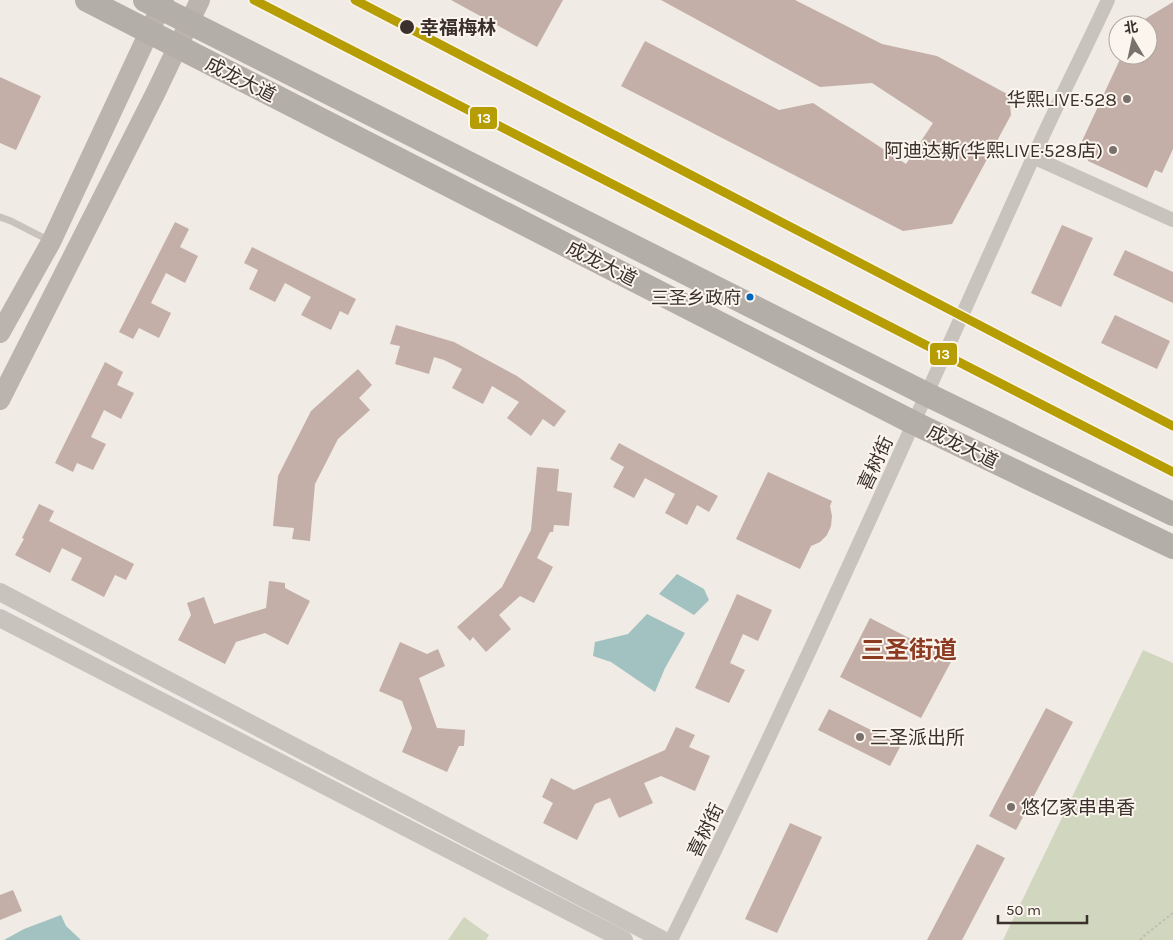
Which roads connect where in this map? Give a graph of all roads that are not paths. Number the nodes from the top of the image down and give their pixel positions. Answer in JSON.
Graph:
{"nodes":[{"id":1,"x":87,"y":0,"type":"edge"},
{"id":2,"x":200,"y":0,"type":"edge"},
{"id":3,"x":1108,"y":0,"type":"edge"},
{"id":4,"x":157,"y":3,"type":"edge"},
{"id":5,"x":189,"y":22,"type":"junction"},
{"id":6,"x":149,"y":32,"type":"junction"},
{"id":7,"x":178,"y":47,"type":"junction"},
{"id":8,"x":1033,"y":157,"type":"junction"},
{"id":9,"x":0,"y":217,"type":"edge"},
{"id":10,"x":1173,"y":220,"type":"edge"},
{"id":11,"x":51,"y":242,"type":"junction"},
{"id":12,"x":0,"y":333,"type":"edge"},
{"id":13,"x":928,"y":395,"type":"junction"},
{"id":14,"x":0,"y":400,"type":"edge"},
{"id":15,"x":914,"y":423,"type":"junction"},
{"id":16,"x":1173,"y":514,"type":"edge"},
{"id":17,"x":1173,"y":547,"type":"edge"},
{"id":18,"x":0,"y":592,"type":"edge"},
{"id":19,"x":0,"y":618,"type":"edge"},
{"id":20,"x":624,"y":940,"type":"edge"},
{"id":21,"x":663,"y":940,"type":"edge"},
{"id":22,"x":672,"y":940,"type":"edge"}],
"edges":[{"from":1,"to":6,"type":"highway","name":"成龙大道"},
{"from":2,"to":5,"type":"main road"},
{"from":3,"to":8,"type":"street","name":"喜树街"},
{"from":4,"to":5,"type":"highway","name":"成龙大道"},
{"from":4,"to":6,"type":"main road"},
{"from":5,"to":7,"type":"main road"},
{"from":5,"to":13,"type":"highway","name":"成龙大道"},
{"from":6,"to":7,"type":"highway","name":"成龙大道"},
{"from":6,"to":11,"type":"main road"},
{"from":7,"to":14,"type":"main road"},
{"from":7,"to":15,"type":"highway","name":"成龙大道"},
{"from":8,"to":10,"type":"street"},
{"from":8,"to":13,"type":"street","name":"喜树街"},
{"from":9,"to":11,"type":"lane"},
{"from":11,"to":12,"type":"main road"},
{"from":13,"to":15,"type":"street","name":"喜树街"},
{"from":13,"to":16,"type":"highway","name":"成龙大道"},
{"from":15,"to":17,"type":"highway","name":"成龙大道"},
{"from":15,"to":22,"type":"street","name":"喜树街"},
{"from":18,"to":21,"type":"street"},
{"from":19,"to":20,"type":"street"}]}
